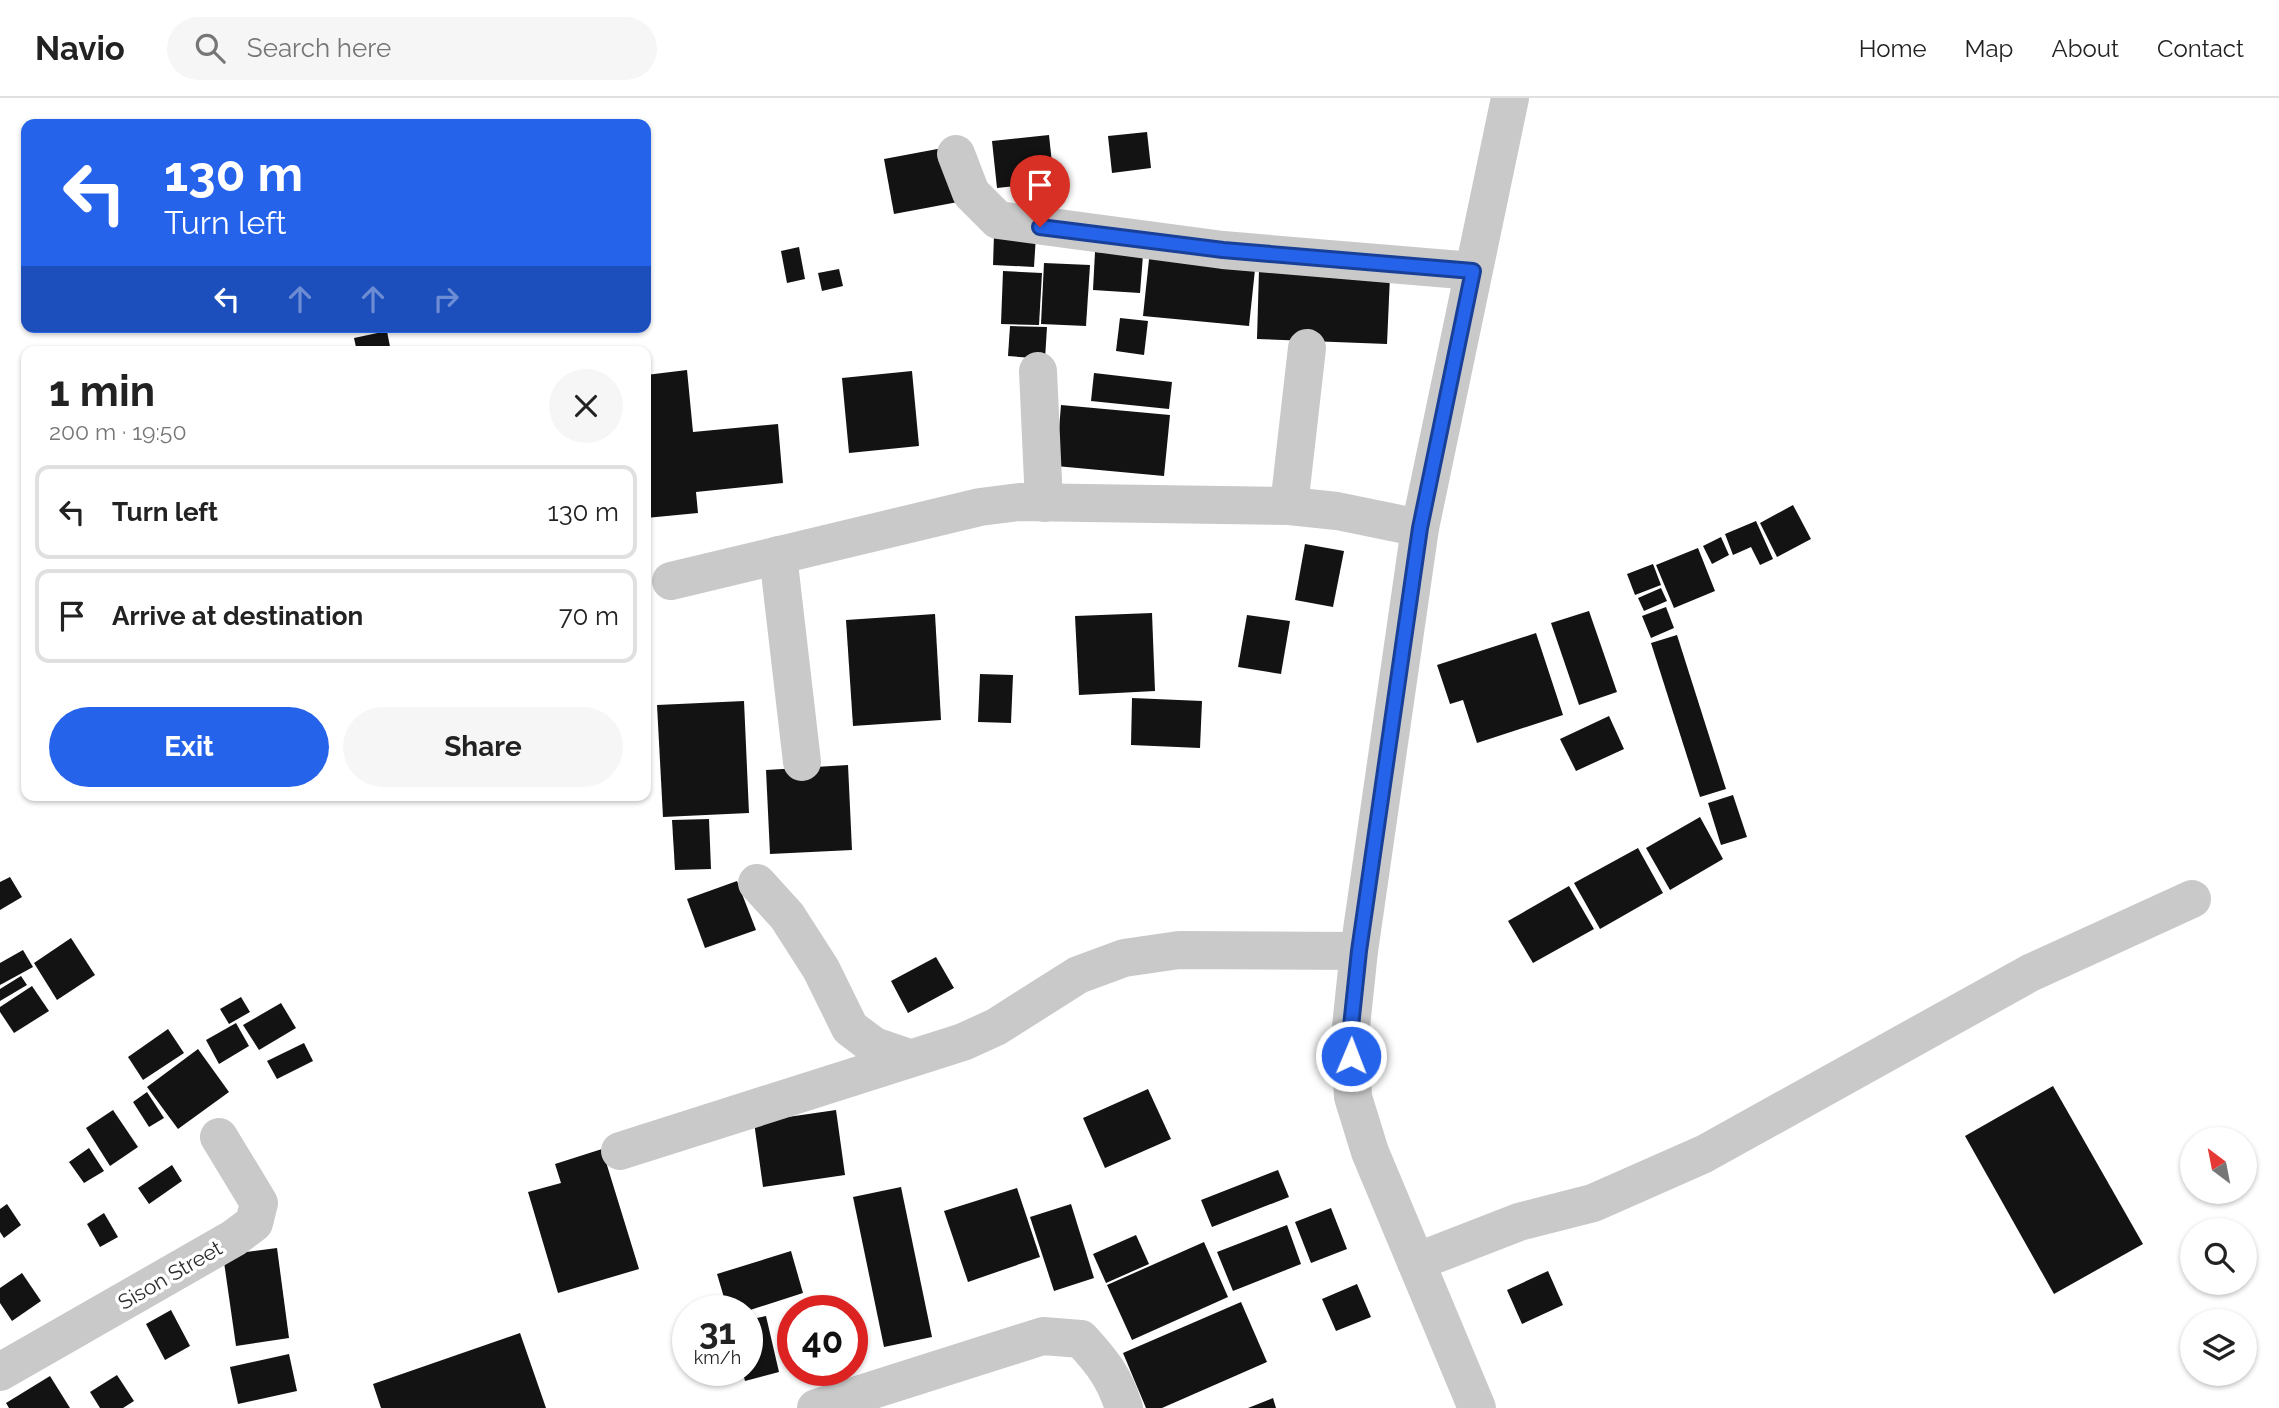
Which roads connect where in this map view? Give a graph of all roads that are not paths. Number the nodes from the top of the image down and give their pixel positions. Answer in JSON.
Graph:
{"nodes":[{"id":1,"x":1510,"y":98,"type":"edge"},
{"id":2,"x":956,"y":154,"type":"dead end"},
{"id":3,"x":1473,"y":271,"type":"junction"},
{"id":4,"x":1307,"y":348,"type":"dead end"},
{"id":5,"x":1038,"y":371,"type":"dead end"},
{"id":6,"x":1044,"y":503,"type":"junction"},
{"id":7,"x":1289,"y":506,"type":"junction"},
{"id":8,"x":1420,"y":528,"type":"junction"},
{"id":9,"x":778,"y":555,"type":"junction"},
{"id":10,"x":671,"y":581,"type":"dead end"},
{"id":11,"x":802,"y":762,"type":"dead end"},
{"id":12,"x":757,"y":883,"type":"dead end"},
{"id":13,"x":2192,"y":899,"type":"dead end"},
{"id":14,"x":1359,"y":951,"type":"junction"},
{"id":15,"x":909,"y":1058,"type":"junction"},
{"id":16,"x":219,"y":1138,"type":"dead end"},
{"id":17,"x":620,"y":1151,"type":"dead end"},
{"id":18,"x":1416,"y":1262,"type":"junction"},
{"id":19,"x":0,"y":1372,"type":"edge"},
{"id":20,"x":816,"y":1408,"type":"edge"},
{"id":21,"x":1124,"y":1408,"type":"edge"},
{"id":22,"x":1477,"y":1408,"type":"edge"}],
"edges":[{"from":1,"to":3,"type":"street"},
{"from":2,"to":3,"type":"street"},
{"from":3,"to":8,"type":"street"},
{"from":4,"to":7,"type":"street"},
{"from":5,"to":6,"type":"street"},
{"from":6,"to":7,"type":"street"},
{"from":6,"to":9,"type":"street"},
{"from":7,"to":8,"type":"street"},
{"from":8,"to":14,"type":"street"},
{"from":9,"to":10,"type":"street"},
{"from":9,"to":11,"type":"street"},
{"from":12,"to":15,"type":"street"},
{"from":13,"to":18,"type":"street"},
{"from":14,"to":15,"type":"street"},
{"from":14,"to":18,"type":"street"},
{"from":15,"to":17,"type":"street"},
{"from":16,"to":19,"type":"street","name":"Sison Street"},
{"from":18,"to":22,"type":"street"},
{"from":20,"to":21,"type":"street"}]}
